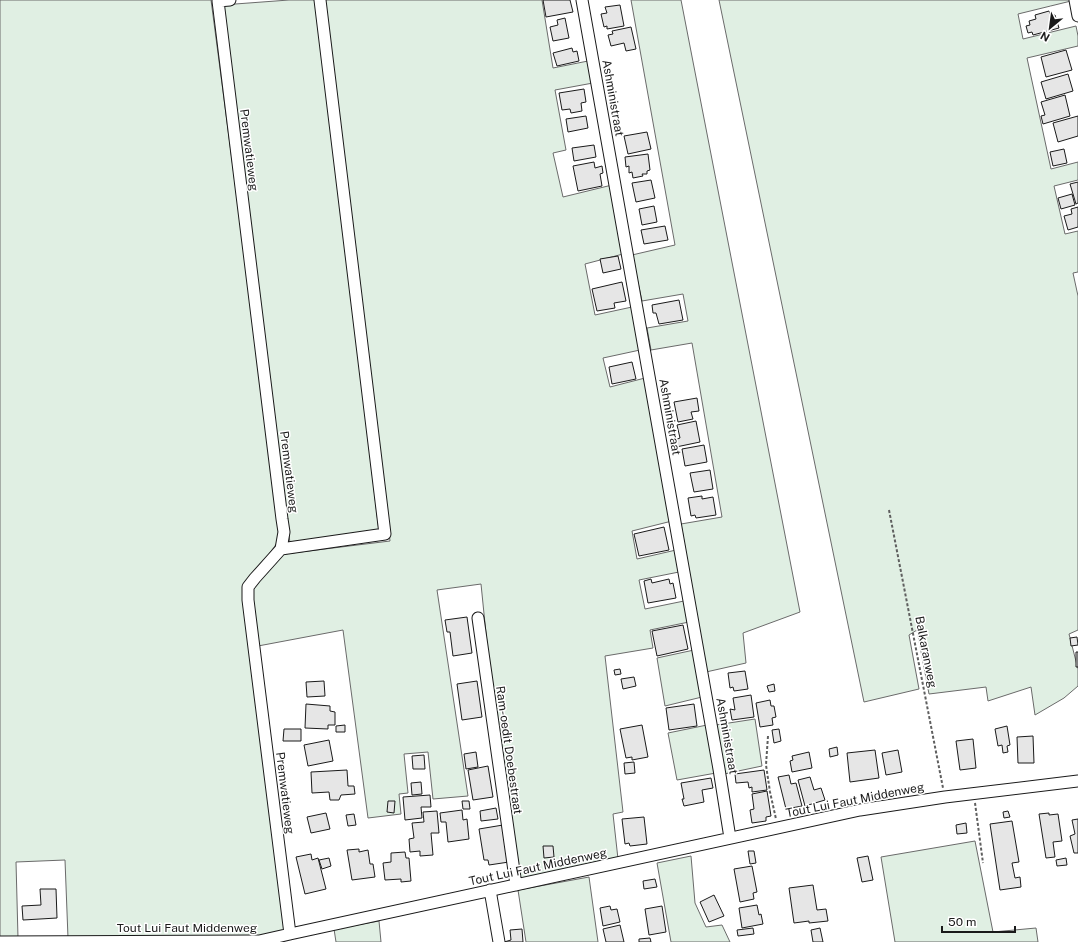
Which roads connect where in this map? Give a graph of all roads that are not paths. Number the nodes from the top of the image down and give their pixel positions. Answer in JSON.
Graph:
{"nodes":[{"id":1,"x":230,"y":0,"type":"edge"},
{"id":2,"x":320,"y":0,"type":"edge"},
{"id":3,"x":582,"y":0,"type":"edge"},
{"id":4,"x":1075,"y":0,"type":"edge"},
{"id":5,"x":218,"y":1,"type":"edge"},
{"id":6,"x":1078,"y":16,"type":"edge"},
{"id":7,"x":281,"y":549,"type":"junction"},
{"id":8,"x":478,"y":618,"type":"dead end"},
{"id":9,"x":1078,"y":781,"type":"edge"},
{"id":10,"x":730,"y":838,"type":"junction"},
{"id":11,"x":516,"y":885,"type":"junction"},
{"id":12,"x":490,"y":890,"type":"junction"},
{"id":13,"x":290,"y":934,"type":"junction"},
{"id":14,"x":0,"y":942,"type":"edge"},
{"id":15,"x":259,"y":942,"type":"edge"},
{"id":16,"x":498,"y":942,"type":"edge"}],
"edges":[{"from":1,"to":5,"type":"street"},
{"from":2,"to":7,"type":"street"},
{"from":3,"to":10,"type":"street","name":"Ashministraat"},
{"from":4,"to":6,"type":"street"},
{"from":5,"to":7,"type":"street","name":"Premwatieweg"},
{"from":7,"to":13,"type":"street","name":"Premwatieweg"},
{"from":8,"to":11,"type":"street","name":"Ram-oedit Doebestraat"},
{"from":9,"to":10,"type":"street","name":"Tout Lui Faut Middenweg"},
{"from":10,"to":11,"type":"street","name":"Tout Lui Faut Middenweg"},
{"from":11,"to":12,"type":"street","name":"Tout Lui Faut Middenweg"},
{"from":12,"to":13,"type":"street","name":"Tout Lui Faut Middenweg"},
{"from":12,"to":16,"type":"street"},
{"from":13,"to":15,"type":"street","name":"Tout Lui Faut Middenweg"},
{"from":14,"to":15,"type":"street","name":"Tout Lui Faut Middenweg"}]}
